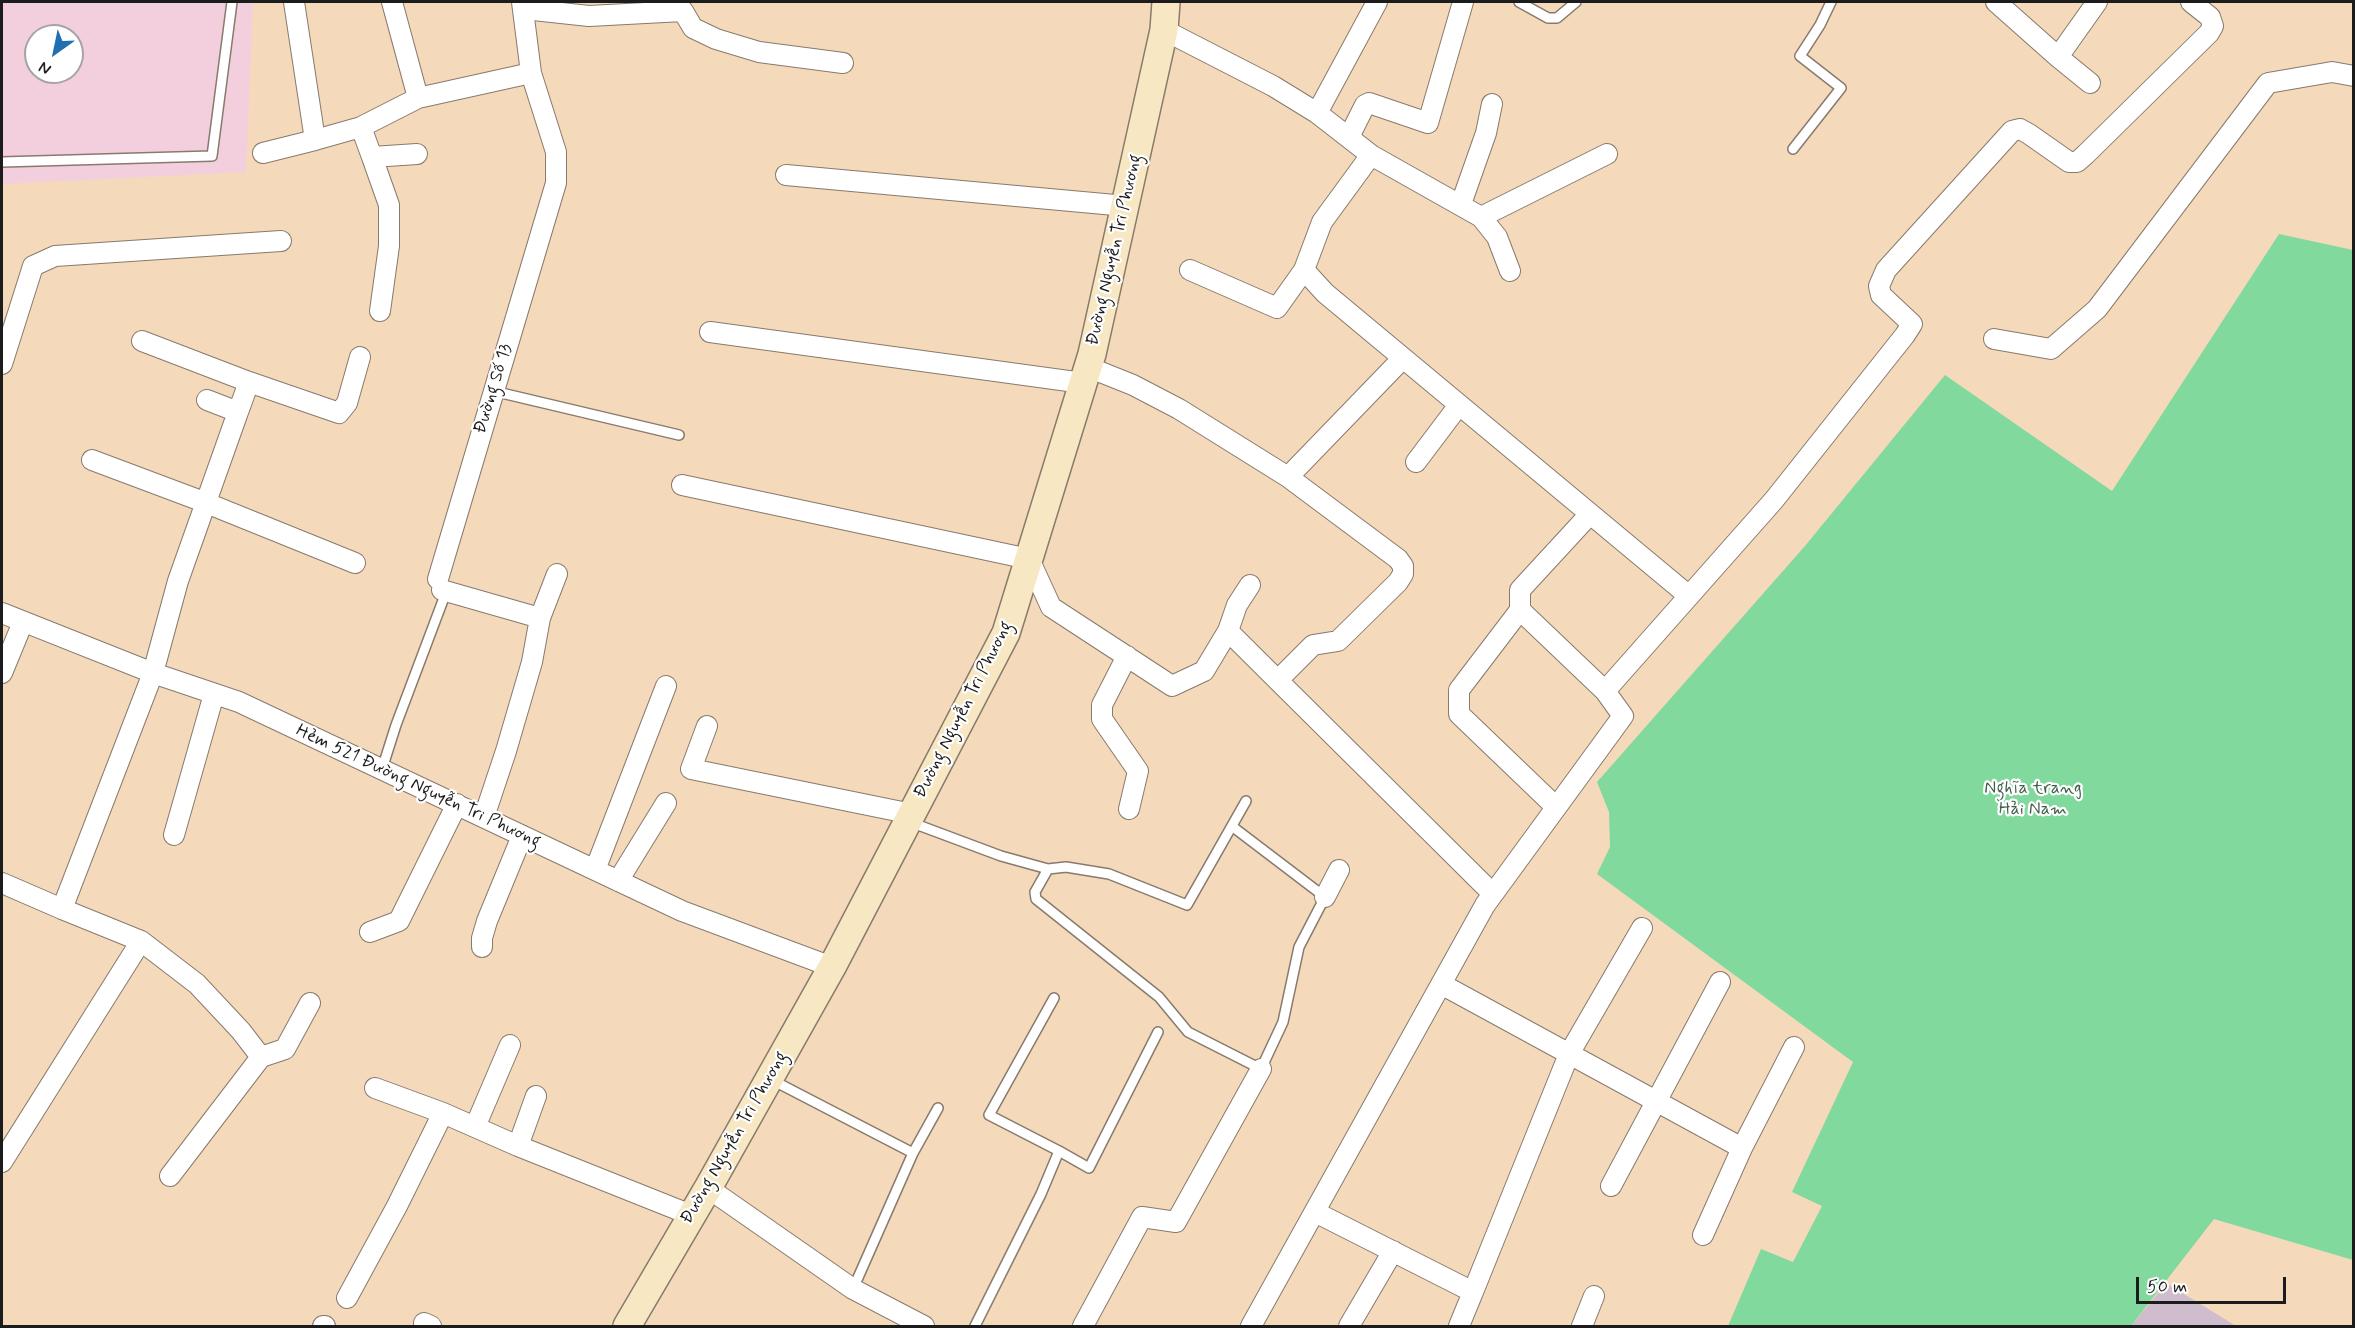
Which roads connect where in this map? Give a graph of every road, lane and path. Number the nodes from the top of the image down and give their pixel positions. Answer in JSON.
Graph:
{"nodes":[{"id":1,"x":232,"y":2,"type":"edge"},
{"id":2,"x":294,"y":2,"type":"edge"},
{"id":3,"x":392,"y":2,"type":"edge"},
{"id":4,"x":1166,"y":2,"type":"edge"},
{"id":5,"x":1377,"y":2,"type":"edge"},
{"id":6,"x":1464,"y":2,"type":"edge"},
{"id":7,"x":1520,"y":2,"type":"edge"},
{"id":8,"x":1576,"y":2,"type":"edge"},
{"id":9,"x":1831,"y":2,"type":"edge"},
{"id":10,"x":1996,"y":2,"type":"edge"},
{"id":11,"x":2097,"y":2,"type":"edge"},
{"id":12,"x":2191,"y":2,"type":"edge"},
{"id":13,"x":523,"y":5,"type":"edge"},
{"id":14,"x":1164,"y":30,"type":"junction"},
{"id":15,"x":2058,"y":57,"type":"junction"},
{"id":16,"x":843,"y":63,"type":"dead end"},
{"id":17,"x":531,"y":73,"type":"junction"},
{"id":18,"x":2354,"y":76,"type":"edge"},
{"id":19,"x":2090,"y":83,"type":"dead end"},
{"id":20,"x":418,"y":98,"type":"junction"},
{"id":21,"x":1492,"y":104,"type":"dead end"},
{"id":22,"x":1317,"y":113,"type":"junction"},
{"id":23,"x":361,"y":127,"type":"junction"},
{"id":24,"x":1349,"y":137,"type":"junction"},
{"id":25,"x":315,"y":140,"type":"junction"},
{"id":26,"x":1793,"y":148,"type":"dead end"},
{"id":27,"x":263,"y":153,"type":"dead end"},
{"id":28,"x":1607,"y":153,"type":"dead end"},
{"id":29,"x":417,"y":154,"type":"dead end"},
{"id":30,"x":1371,"y":154,"type":"junction"},
{"id":31,"x":372,"y":157,"type":"junction"},
{"id":32,"x":2,"y":162,"type":"edge"},
{"id":33,"x":786,"y":175,"type":"dead end"},
{"id":34,"x":1461,"y":204,"type":"junction"},
{"id":35,"x":1126,"y":206,"type":"junction"},
{"id":36,"x":1481,"y":217,"type":"junction"},
{"id":37,"x":281,"y":241,"type":"dead end"},
{"id":38,"x":1190,"y":270,"type":"dead end"},
{"id":39,"x":1304,"y":270,"type":"junction"},
{"id":40,"x":1510,"y":271,"type":"dead end"},
{"id":41,"x":380,"y":311,"type":"dead end"},
{"id":42,"x":710,"y":332,"type":"dead end"},
{"id":43,"x":1994,"y":339,"type":"dead end"},
{"id":44,"x":142,"y":341,"type":"dead end"},
{"id":45,"x":360,"y":357,"type":"dead end"},
{"id":46,"x":1403,"y":358,"type":"junction"},
{"id":47,"x":2,"y":364,"type":"edge"},
{"id":48,"x":1086,"y":375,"type":"junction"},
{"id":49,"x":249,"y":382,"type":"junction"},
{"id":50,"x":493,"y":391,"type":"junction"},
{"id":51,"x":207,"y":400,"type":"dead end"},
{"id":52,"x":1460,"y":405,"type":"junction"},
{"id":53,"x":238,"y":412,"type":"junction"},
{"id":54,"x":679,"y":435,"type":"dead end"},
{"id":55,"x":92,"y":460,"type":"dead end"},
{"id":56,"x":1416,"y":462,"type":"dead end"},
{"id":57,"x":1288,"y":477,"type":"junction"},
{"id":58,"x":682,"y":485,"type":"dead end"},
{"id":59,"x":204,"y":502,"type":"junction"},
{"id":60,"x":1590,"y":514,"type":"junction"},
{"id":61,"x":1029,"y":559,"type":"junction"},
{"id":62,"x":355,"y":563,"type":"dead end"},
{"id":63,"x":557,"y":574,"type":"dead end"},
{"id":64,"x":440,"y":585,"type":"junction"},
{"id":65,"x":1250,"y":585,"type":"dead end"},
{"id":66,"x":1689,"y":596,"type":"junction"},
{"id":67,"x":1520,"y":610,"type":"junction"},
{"id":68,"x":2,"y":614,"type":"edge"},
{"id":69,"x":540,"y":618,"type":"junction"},
{"id":70,"x":22,"y":622,"type":"junction"},
{"id":71,"x":1228,"y":631,"type":"junction"},
{"id":72,"x":1127,"y":656,"type":"junction"},
{"id":73,"x":153,"y":673,"type":"junction"},
{"id":74,"x":2,"y":674,"type":"edge"},
{"id":75,"x":1278,"y":680,"type":"junction"},
{"id":76,"x":666,"y":686,"type":"dead end"},
{"id":77,"x":1605,"y":691,"type":"junction"},
{"id":78,"x":214,"y":693,"type":"junction"},
{"id":79,"x":707,"y":726,"type":"dead end"},
{"id":80,"x":382,"y":769,"type":"junction"},
{"id":81,"x":1246,"y":801,"type":"dead end"},
{"id":82,"x":666,"y":803,"type":"dead end"},
{"id":83,"x":457,"y":804,"type":"junction"},
{"id":84,"x":1556,"y":807,"type":"junction"},
{"id":85,"x":1130,"y":809,"type":"dead end"},
{"id":86,"x":484,"y":817,"type":"junction"},
{"id":87,"x":910,"y":818,"type":"junction"},
{"id":88,"x":1233,"y":827,"type":"junction"},
{"id":89,"x":174,"y":835,"type":"dead end"},
{"id":90,"x":522,"y":836,"type":"junction"},
{"id":91,"x":1048,"y":869,"type":"junction"},
{"id":92,"x":595,"y":870,"type":"junction"},
{"id":93,"x":1339,"y":870,"type":"dead end"},
{"id":94,"x":618,"y":881,"type":"junction"},
{"id":95,"x":2,"y":883,"type":"edge"},
{"id":96,"x":1492,"y":894,"type":"junction"},
{"id":97,"x":1325,"y":897,"type":"junction"},
{"id":98,"x":62,"y":909,"type":"junction"},
{"id":99,"x":1642,"y":928,"type":"dead end"},
{"id":100,"x":370,"y":932,"type":"dead end"},
{"id":101,"x":141,"y":941,"type":"junction"},
{"id":102,"x":482,"y":947,"type":"dead end"},
{"id":103,"x":832,"y":967,"type":"junction"},
{"id":104,"x":1720,"y":982,"type":"dead end"},
{"id":105,"x":1441,"y":984,"type":"junction"},
{"id":106,"x":1054,"y":998,"type":"dead end"},
{"id":107,"x":310,"y":1003,"type":"dead end"},
{"id":108,"x":1158,"y":1032,"type":"dead end"},
{"id":109,"x":510,"y":1045,"type":"dead end"},
{"id":110,"x":1794,"y":1047,"type":"dead end"},
{"id":111,"x":1569,"y":1054,"type":"junction"},
{"id":112,"x":261,"y":1057,"type":"junction"},
{"id":113,"x":1261,"y":1070,"type":"junction"},
{"id":114,"x":770,"y":1079,"type":"junction"},
{"id":115,"x":375,"y":1088,"type":"dead end"},
{"id":116,"x":536,"y":1096,"type":"dead end"},
{"id":117,"x":1656,"y":1101,"type":"junction"},
{"id":118,"x":938,"y":1108,"type":"dead end"},
{"id":119,"x":443,"y":1113,"type":"junction"},
{"id":120,"x":475,"y":1127,"type":"junction"},
{"id":121,"x":518,"y":1146,"type":"junction"},
{"id":122,"x":1743,"y":1148,"type":"junction"},
{"id":123,"x":1059,"y":1151,"type":"junction"},
{"id":124,"x":913,"y":1153,"type":"junction"},
{"id":125,"x":2,"y":1162,"type":"edge"},
{"id":126,"x":170,"y":1176,"type":"dead end"},
{"id":127,"x":1611,"y":1186,"type":"dead end"},
{"id":128,"x":708,"y":1188,"type":"junction"},
{"id":129,"x":1315,"y":1212,"type":"junction"},
{"id":130,"x":691,"y":1215,"type":"junction"},
{"id":131,"x":1703,"y":1235,"type":"dead end"},
{"id":132,"x":1393,"y":1251,"type":"junction"},
{"id":133,"x":853,"y":1289,"type":"junction"},
{"id":134,"x":1473,"y":1292,"type":"junction"},
{"id":135,"x":1594,"y":1296,"type":"dead end"},
{"id":136,"x":347,"y":1298,"type":"dead end"},
{"id":137,"x":627,"y":1326,"type":"edge"},
{"id":138,"x":924,"y":1326,"type":"edge"},
{"id":139,"x":975,"y":1326,"type":"edge"},
{"id":140,"x":1083,"y":1326,"type":"edge"},
{"id":141,"x":1251,"y":1326,"type":"edge"},
{"id":142,"x":1349,"y":1326,"type":"edge"},
{"id":143,"x":1459,"y":1326,"type":"edge"},
{"id":144,"x":1582,"y":1326,"type":"edge"}],
"edges":[{"from":1,"to":32,"type":"lane"},
{"from":2,"to":25,"type":"street"},
{"from":3,"to":20,"type":"street"},
{"from":4,"to":14,"type":"main road","name":"Đường Nguyễn Tri Phương"},
{"from":5,"to":22,"type":"street"},
{"from":6,"to":24,"type":"street"},
{"from":7,"to":8,"type":"lane"},
{"from":9,"to":26,"type":"lane"},
{"from":10,"to":15,"type":"street"},
{"from":11,"to":15,"type":"street"},
{"from":12,"to":66,"type":"street"},
{"from":13,"to":16,"type":"street"},
{"from":13,"to":17,"type":"street","name":"Đường Số 13"},
{"from":14,"to":22,"type":"street"},
{"from":14,"to":35,"type":"main road","name":"Đường Nguyễn Tri Phương"},
{"from":15,"to":19,"type":"street"},
{"from":17,"to":20,"type":"street"},
{"from":17,"to":50,"type":"street","name":"Đường Số 13"},
{"from":18,"to":43,"type":"street"},
{"from":20,"to":23,"type":"street"},
{"from":21,"to":34,"type":"street"},
{"from":22,"to":24,"type":"street"},
{"from":23,"to":25,"type":"street"},
{"from":23,"to":31,"type":"street"},
{"from":24,"to":30,"type":"street"},
{"from":25,"to":27,"type":"street"},
{"from":28,"to":36,"type":"street"},
{"from":29,"to":31,"type":"street"},
{"from":30,"to":34,"type":"street"},
{"from":30,"to":39,"type":"street"},
{"from":31,"to":41,"type":"street"},
{"from":33,"to":35,"type":"street"},
{"from":34,"to":36,"type":"street"},
{"from":35,"to":48,"type":"main road","name":"Đường Nguyễn Tri Phương"},
{"from":36,"to":40,"type":"street"},
{"from":37,"to":47,"type":"street"},
{"from":38,"to":39,"type":"street"},
{"from":39,"to":46,"type":"street"},
{"from":42,"to":48,"type":"street"},
{"from":44,"to":49,"type":"street"},
{"from":45,"to":49,"type":"street"},
{"from":46,"to":52,"type":"street"},
{"from":46,"to":57,"type":"street"},
{"from":48,"to":57,"type":"street"},
{"from":48,"to":61,"type":"main road","name":"Đường Nguyễn Tri Phương"},
{"from":49,"to":53,"type":"street"},
{"from":50,"to":54,"type":"lane"},
{"from":50,"to":64,"type":"street","name":"Đường Số 13"},
{"from":51,"to":53,"type":"street"},
{"from":52,"to":56,"type":"street"},
{"from":52,"to":60,"type":"street"},
{"from":53,"to":59,"type":"street"},
{"from":55,"to":59,"type":"street"},
{"from":57,"to":75,"type":"street"},
{"from":58,"to":61,"type":"street"},
{"from":59,"to":62,"type":"street"},
{"from":59,"to":73,"type":"street"},
{"from":60,"to":66,"type":"street"},
{"from":60,"to":67,"type":"street"},
{"from":61,"to":72,"type":"street"},
{"from":61,"to":87,"type":"main road","name":"Đường Nguyễn Tri Phương"},
{"from":63,"to":69,"type":"street"},
{"from":64,"to":69,"type":"street"},
{"from":64,"to":80,"type":"lane","name":"Đường Số 13"},
{"from":65,"to":71,"type":"street"},
{"from":66,"to":77,"type":"street"},
{"from":67,"to":77,"type":"street"},
{"from":67,"to":84,"type":"street"},
{"from":68,"to":70,"type":"street","name":"Hẻm 521 Đường Nguyễn Tri Phương"},
{"from":69,"to":86,"type":"street"},
{"from":70,"to":73,"type":"street","name":"Hẻm 521 Đường Nguyễn Tri Phương"},
{"from":70,"to":74,"type":"street"},
{"from":71,"to":72,"type":"street"},
{"from":71,"to":75,"type":"street"},
{"from":72,"to":85,"type":"street"},
{"from":73,"to":78,"type":"street","name":"Hẻm 521 Đường Nguyễn Tri Phương"},
{"from":73,"to":98,"type":"street"},
{"from":75,"to":96,"type":"street"},
{"from":76,"to":92,"type":"street"},
{"from":77,"to":84,"type":"street"},
{"from":78,"to":80,"type":"street","name":"Hẻm 521 Đường Nguyễn Tri Phương"},
{"from":78,"to":89,"type":"street"},
{"from":79,"to":87,"type":"street"},
{"from":80,"to":83,"type":"street","name":"Hẻm 521 Đường Nguyễn Tri Phương"},
{"from":81,"to":88,"type":"lane"},
{"from":82,"to":94,"type":"street"},
{"from":83,"to":86,"type":"street","name":"Hẻm 521 Đường Nguyễn Tri Phương"},
{"from":83,"to":100,"type":"street"},
{"from":84,"to":96,"type":"street"},
{"from":86,"to":90,"type":"street","name":"Hẻm 521 Đường Nguyễn Tri Phương"},
{"from":87,"to":91,"type":"lane"},
{"from":87,"to":103,"type":"main road","name":"Đường Nguyễn Tri Phương"},
{"from":88,"to":91,"type":"lane"},
{"from":88,"to":97,"type":"lane"},
{"from":90,"to":92,"type":"street","name":"Hẻm 521 Đường Nguyễn Tri Phương"},
{"from":90,"to":102,"type":"street"},
{"from":91,"to":113,"type":"lane"},
{"from":92,"to":94,"type":"street","name":"Hẻm 521 Đường Nguyễn Tri Phương"},
{"from":93,"to":97,"type":"street"},
{"from":94,"to":103,"type":"street","name":"Hẻm 521 Đường Nguyễn Tri Phương"},
{"from":95,"to":98,"type":"street"},
{"from":96,"to":105,"type":"street"},
{"from":97,"to":113,"type":"lane"},
{"from":98,"to":101,"type":"street"},
{"from":99,"to":111,"type":"street"},
{"from":101,"to":112,"type":"street"},
{"from":101,"to":125,"type":"street"},
{"from":103,"to":114,"type":"main road","name":"Đường Nguyễn Tri Phương"},
{"from":104,"to":117,"type":"street"},
{"from":105,"to":111,"type":"street"},
{"from":105,"to":129,"type":"street"},
{"from":106,"to":123,"type":"lane"},
{"from":107,"to":112,"type":"street"},
{"from":108,"to":123,"type":"lane"},
{"from":109,"to":120,"type":"street"},
{"from":110,"to":122,"type":"street"},
{"from":111,"to":117,"type":"street"},
{"from":111,"to":134,"type":"street"},
{"from":112,"to":126,"type":"street"},
{"from":113,"to":140,"type":"street"},
{"from":114,"to":124,"type":"lane"},
{"from":114,"to":128,"type":"main road","name":"Đường Nguyễn Tri Phương"},
{"from":115,"to":119,"type":"street"},
{"from":116,"to":121,"type":"street"},
{"from":117,"to":122,"type":"street"},
{"from":117,"to":127,"type":"street"},
{"from":118,"to":124,"type":"lane"},
{"from":119,"to":120,"type":"street"},
{"from":119,"to":136,"type":"street"},
{"from":120,"to":121,"type":"street"},
{"from":121,"to":130,"type":"street"},
{"from":122,"to":131,"type":"street"},
{"from":123,"to":139,"type":"lane"},
{"from":124,"to":133,"type":"lane"},
{"from":128,"to":130,"type":"main road","name":"Đường Nguyễn Tri Phương"},
{"from":128,"to":133,"type":"street"},
{"from":129,"to":132,"type":"street"},
{"from":129,"to":141,"type":"street"},
{"from":130,"to":137,"type":"main road","name":"Đường Nguyễn Tri Phương"},
{"from":132,"to":134,"type":"street"},
{"from":132,"to":142,"type":"street"},
{"from":133,"to":138,"type":"street"},
{"from":134,"to":143,"type":"street"},
{"from":135,"to":144,"type":"street"}]}
